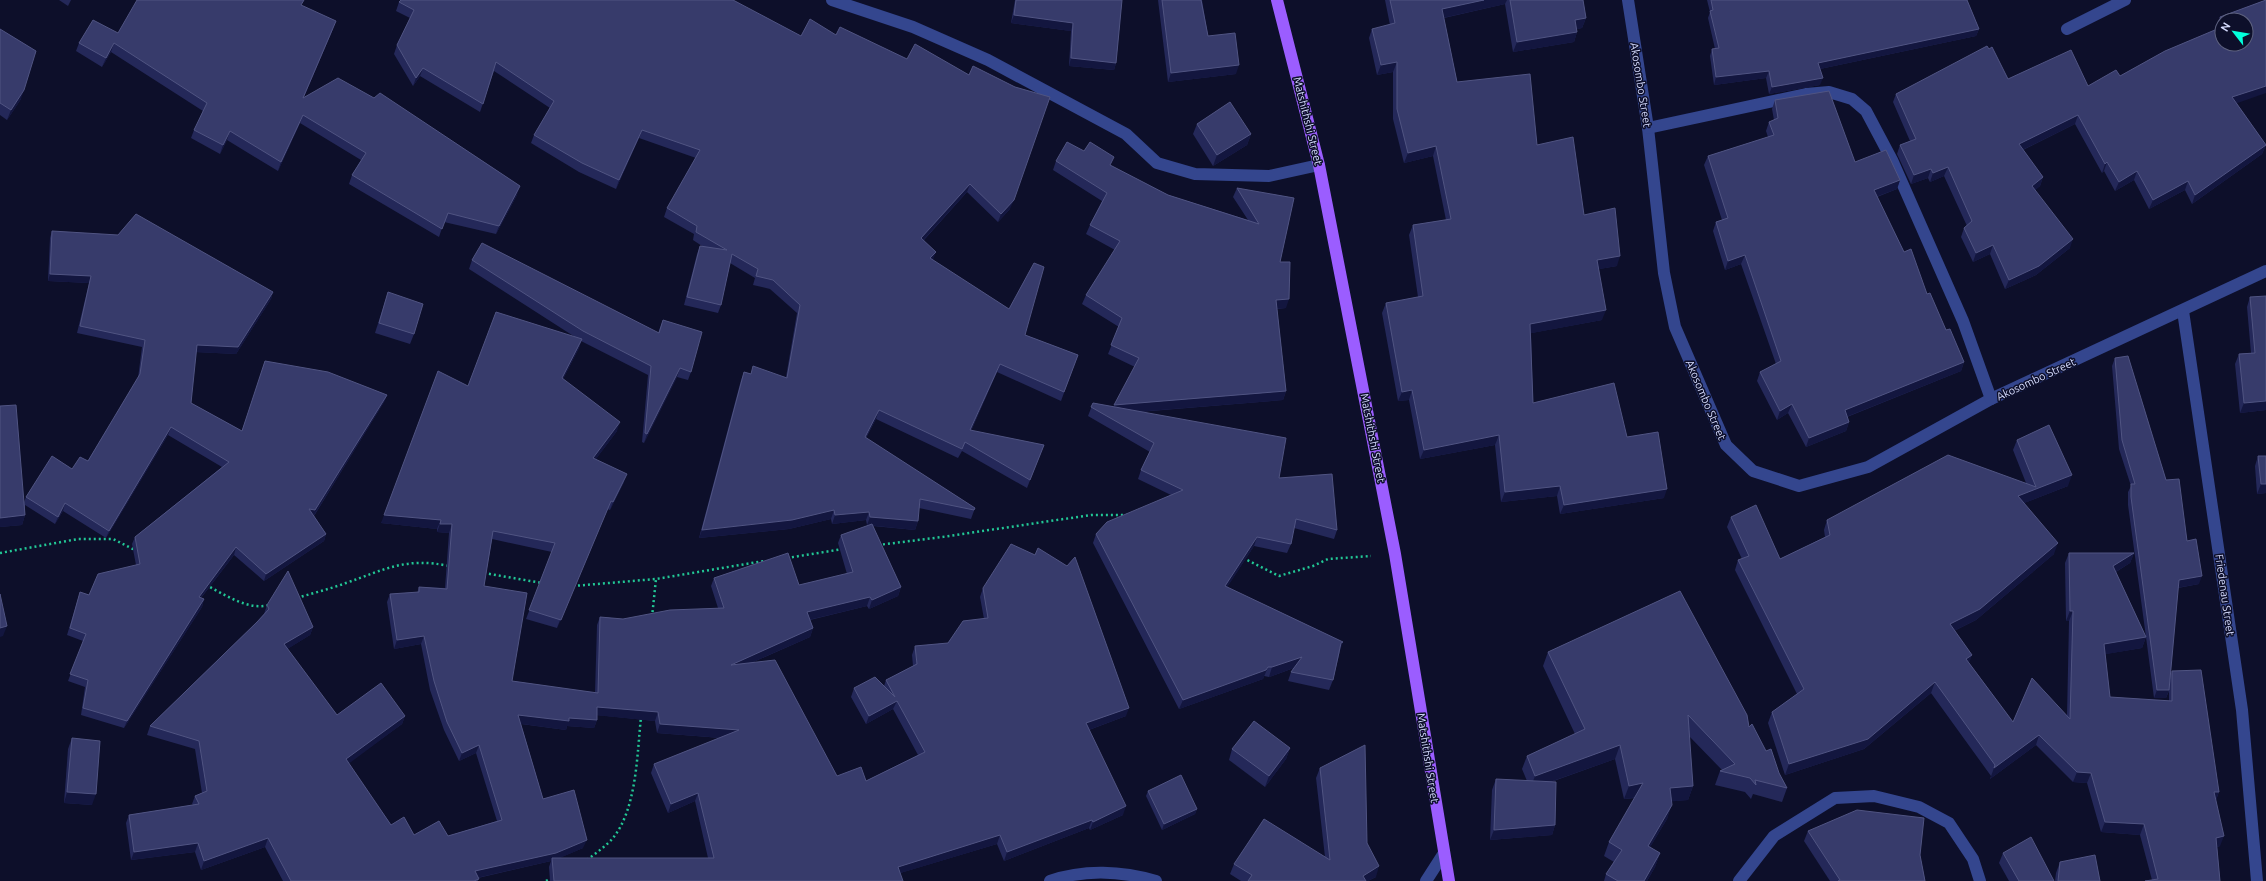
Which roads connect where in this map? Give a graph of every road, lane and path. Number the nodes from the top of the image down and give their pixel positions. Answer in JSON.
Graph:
{"nodes":[{"id":1,"x":832,"y":0,"type":"edge"},
{"id":2,"x":1277,"y":0,"type":"edge"},
{"id":3,"x":1628,"y":0,"type":"edge"},
{"id":4,"x":2125,"y":0,"type":"edge"},
{"id":5,"x":2067,"y":29,"type":"dead end"},
{"id":6,"x":1648,"y":128,"type":"junction"},
{"id":7,"x":1320,"y":165,"type":"junction"},
{"id":8,"x":2266,"y":271,"type":"edge"},
{"id":9,"x":2183,"y":311,"type":"junction"},
{"id":10,"x":1991,"y":399,"type":"junction"},
{"id":11,"x":1136,"y":515,"type":"edge"},
{"id":12,"x":871,"y":545,"type":"edge"},
{"id":13,"x":849,"y":548,"type":"edge"},
{"id":14,"x":0,"y":553,"type":"edge"},
{"id":15,"x":140,"y":553,"type":"edge"},
{"id":16,"x":1395,"y":554,"type":"junction"},
{"id":17,"x":1240,"y":556,"type":"edge"},
{"id":18,"x":784,"y":558,"type":"edge"},
{"id":19,"x":770,"y":560,"type":"edge"},
{"id":20,"x":457,"y":568,"type":"edge"},
{"id":21,"x":480,"y":572,"type":"edge"},
{"id":22,"x":656,"y":579,"type":"junction"},
{"id":23,"x":548,"y":583,"type":"edge"},
{"id":24,"x":203,"y":584,"type":"edge"},
{"id":25,"x":571,"y":586,"type":"edge"},
{"id":26,"x":294,"y":598,"type":"edge"},
{"id":27,"x":272,"y":604,"type":"edge"},
{"id":28,"x":652,"y":624,"type":"edge"},
{"id":29,"x":642,"y":713,"type":"edge"},
{"id":30,"x":1444,"y":853,"type":"junction"},
{"id":31,"x":580,"y":864,"type":"edge"},
{"id":32,"x":560,"y":874,"type":"edge"},
{"id":33,"x":546,"y":881,"type":"edge"},
{"id":34,"x":1050,"y":881,"type":"edge"},
{"id":35,"x":1156,"y":881,"type":"edge"},
{"id":36,"x":1426,"y":881,"type":"edge"},
{"id":37,"x":1449,"y":881,"type":"edge"},
{"id":38,"x":1739,"y":881,"type":"edge"},
{"id":39,"x":1980,"y":881,"type":"edge"},
{"id":40,"x":2257,"y":881,"type":"edge"}],
"edges":[{"from":1,"to":7,"type":"street"},
{"from":2,"to":7,"type":"main road","name":"Matshithshi Street"},
{"from":3,"to":6,"type":"street","name":"Akosombo Street"},
{"from":4,"to":5,"type":"street"},
{"from":6,"to":10,"type":"street"},
{"from":6,"to":10,"type":"street","name":"Akosombo Street"},
{"from":7,"to":16,"type":"main road","name":"Matshithshi Street"},
{"from":8,"to":9,"type":"street","name":"Akosombo Street"},
{"from":9,"to":10,"type":"street","name":"Akosombo Street"},
{"from":9,"to":40,"type":"street","name":"Friedenau Street"},
{"from":11,"to":12,"type":"path"},
{"from":13,"to":18,"type":"path"},
{"from":14,"to":15,"type":"path"},
{"from":16,"to":17,"type":"path"},
{"from":16,"to":30,"type":"main road","name":"Matshithshi Street"},
{"from":19,"to":22,"type":"path"},
{"from":20,"to":26,"type":"path"},
{"from":21,"to":23,"type":"path"},
{"from":22,"to":25,"type":"path"},
{"from":22,"to":28,"type":"path"},
{"from":24,"to":27,"type":"path"},
{"from":29,"to":31,"type":"path"},
{"from":30,"to":36,"type":"street"},
{"from":30,"to":37,"type":"main road","name":"Matshithshi Street"},
{"from":32,"to":33,"type":"path"},
{"from":34,"to":35,"type":"street"},
{"from":38,"to":39,"type":"street"}]}
